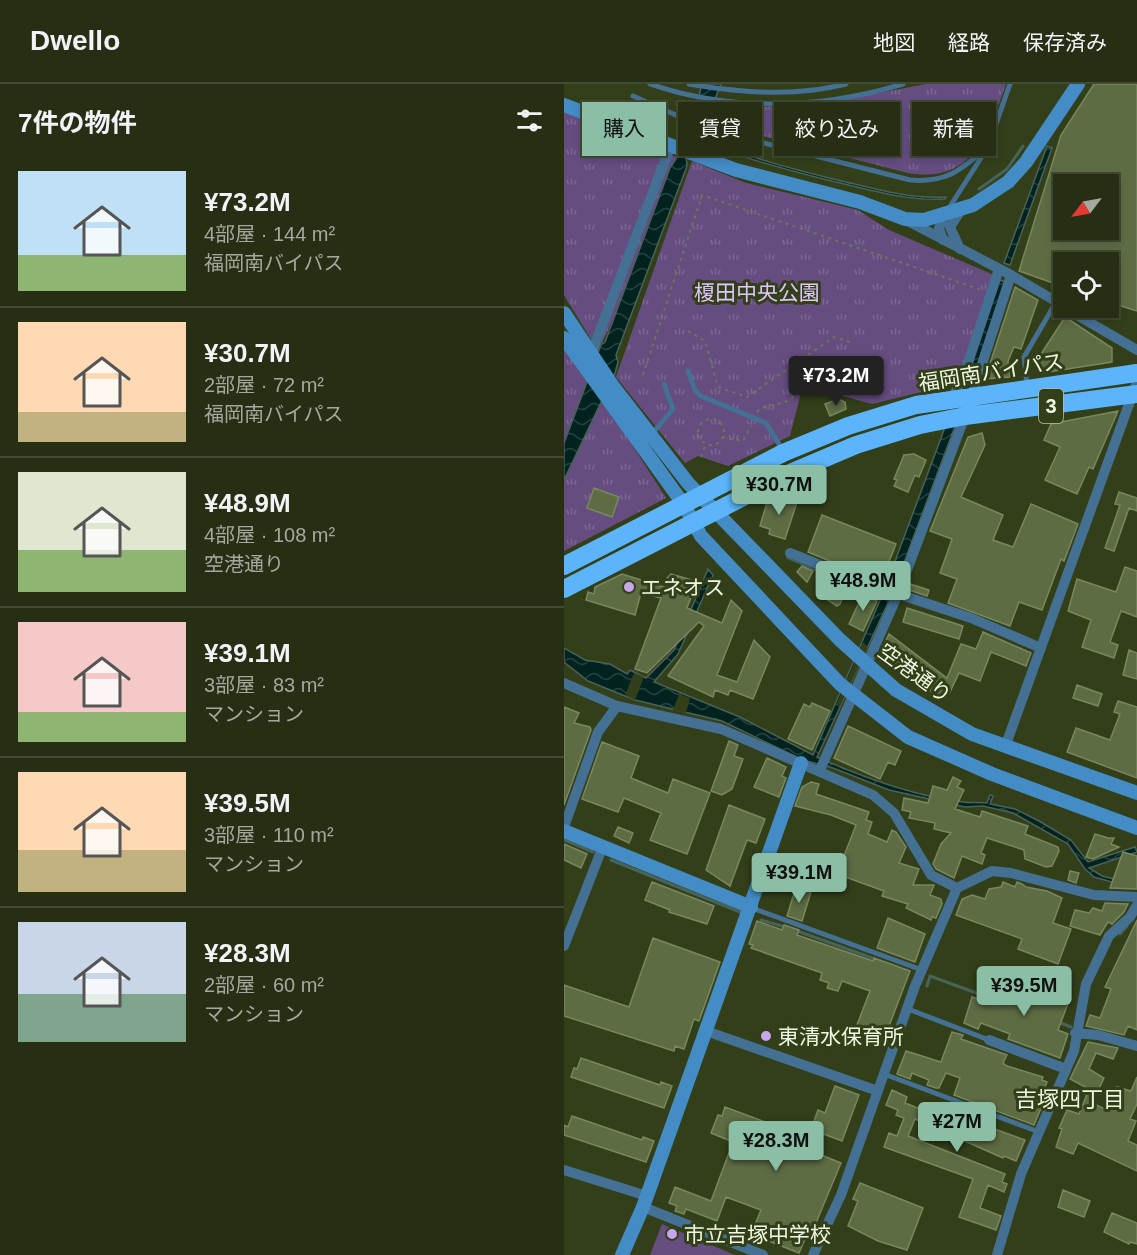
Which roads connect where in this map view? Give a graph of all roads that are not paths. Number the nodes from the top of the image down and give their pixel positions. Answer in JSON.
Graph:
{"nodes":[{"id":1,"x":650,"y":84,"type":"edge"},
{"id":2,"x":689,"y":84,"type":"edge"},
{"id":3,"x":846,"y":84,"type":"edge"},
{"id":4,"x":903,"y":84,"type":"edge"},
{"id":5,"x":1010,"y":84,"type":"edge"},
{"id":6,"x":1078,"y":84,"type":"edge"},
{"id":7,"x":633,"y":96,"type":"dead end"},
{"id":8,"x":564,"y":105,"type":"edge"},
{"id":9,"x":996,"y":124,"type":"edge"},
{"id":10,"x":675,"y":147,"type":"junction"},
{"id":11,"x":977,"y":156,"type":"edge"},
{"id":12,"x":982,"y":156,"type":"edge"},
{"id":13,"x":961,"y":210,"type":"junction"},
{"id":14,"x":945,"y":214,"type":"junction"},
{"id":15,"x":905,"y":219,"type":"junction"},
{"id":16,"x":943,"y":240,"type":"junction"},
{"id":17,"x":960,"y":249,"type":"junction"},
{"id":18,"x":999,"y":269,"type":"junction"},
{"id":19,"x":1011,"y":275,"type":"junction"},
{"id":20,"x":1053,"y":300,"type":"edge"},
{"id":21,"x":564,"y":314,"type":"edge"},
{"id":22,"x":1053,"y":317,"type":"edge"},
{"id":23,"x":1084,"y":318,"type":"edge"},
{"id":24,"x":564,"y":338,"type":"edge"},
{"id":25,"x":1137,"y":350,"type":"edge"},
{"id":26,"x":587,"y":359,"type":"junction"},
{"id":27,"x":688,"y":370,"type":"dead end"},
{"id":28,"x":1137,"y":374,"type":"edge"},
{"id":29,"x":664,"y":384,"type":"dead end"},
{"id":30,"x":1027,"y":388,"type":"junction"},
{"id":31,"x":1136,"y":390,"type":"edge"},
{"id":32,"x":610,"y":392,"type":"junction"},
{"id":33,"x":972,"y":395,"type":"junction"},
{"id":34,"x":952,"y":399,"type":"junction"},
{"id":35,"x":964,"y":416,"type":"junction"},
{"id":36,"x":651,"y":436,"type":"junction"},
{"id":37,"x":785,"y":453,"type":"junction"},
{"id":38,"x":700,"y":496,"type":"junction"},
{"id":39,"x":684,"y":505,"type":"junction"},
{"id":40,"x":716,"y":513,"type":"junction"},
{"id":41,"x":695,"y":522,"type":"junction"},
{"id":42,"x":790,"y":553,"type":"dead end"},
{"id":43,"x":564,"y":566,"type":"edge"},
{"id":44,"x":564,"y":589,"type":"edge"},
{"id":45,"x":896,"y":595,"type":"junction"},
{"id":46,"x":1041,"y":648,"type":"junction"},
{"id":47,"x":866,"y":665,"type":"junction"},
{"id":48,"x":564,"y":683,"type":"edge"},
{"id":49,"x":853,"y":696,"type":"junction"},
{"id":50,"x":617,"y":706,"type":"junction"},
{"id":51,"x":1005,"y":747,"type":"junction"},
{"id":52,"x":801,"y":763,"type":"junction"},
{"id":53,"x":822,"y":765,"type":"junction"},
{"id":54,"x":1137,"y":793,"type":"edge"},
{"id":55,"x":1137,"y":828,"type":"edge"},
{"id":56,"x":564,"y":829,"type":"edge"},
{"id":57,"x":603,"y":846,"type":"junction"},
{"id":58,"x":957,"y":888,"type":"junction"},
{"id":59,"x":1137,"y":897,"type":"edge"},
{"id":60,"x":1137,"y":905,"type":"edge"},
{"id":61,"x":751,"y":907,"type":"junction"},
{"id":62,"x":564,"y":946,"type":"edge"},
{"id":63,"x":922,"y":970,"type":"junction"},
{"id":64,"x":908,"y":1009,"type":"junction"},
{"id":65,"x":706,"y":1031,"type":"junction"},
{"id":66,"x":1075,"y":1033,"type":"junction"},
{"id":67,"x":989,"y":1040,"type":"joint"},
{"id":68,"x":1137,"y":1046,"type":"edge"},
{"id":69,"x":1066,"y":1069,"type":"junction"},
{"id":70,"x":884,"y":1074,"type":"junction"},
{"id":71,"x":878,"y":1091,"type":"junction"},
{"id":72,"x":1039,"y":1132,"type":"junction"},
{"id":73,"x":564,"y":1170,"type":"edge"},
{"id":74,"x":645,"y":1201,"type":"junction"},
{"id":75,"x":622,"y":1255,"type":"edge"},
{"id":76,"x":763,"y":1255,"type":"edge"},
{"id":77,"x":813,"y":1255,"type":"edge"},
{"id":78,"x":997,"y":1255,"type":"edge"}],
"edges":[{"from":1,"to":4,"type":"lane"},
{"from":2,"to":3,"type":"lane"},
{"from":5,"to":9,"type":"lane"},
{"from":6,"to":13,"type":"street"},
{"from":7,"to":11,"type":"lane"},
{"from":8,"to":10,"type":"street"},
{"from":10,"to":15,"type":"street"},
{"from":10,"to":26,"type":"street"},
{"from":12,"to":14,"type":"lane"},
{"from":13,"to":14,"type":"street"},
{"from":13,"to":17,"type":"street"},
{"from":14,"to":15,"type":"street"},
{"from":14,"to":16,"type":"street"},
{"from":15,"to":16,"type":"street"},
{"from":16,"to":17,"type":"street"},
{"from":17,"to":18,"type":"street"},
{"from":18,"to":19,"type":"street"},
{"from":18,"to":34,"type":"street"},
{"from":19,"to":20,"type":"street"},
{"from":19,"to":33,"type":"street"},
{"from":21,"to":26,"type":"street","name":"空港通り"},
{"from":22,"to":30,"type":"lane"},
{"from":23,"to":25,"type":"street"},
{"from":24,"to":26,"type":"street"},
{"from":26,"to":32,"type":"street","name":"空港通り"},
{"from":27,"to":37,"type":"lane"},
{"from":28,"to":30,"type":"highway","name":"福岡南バイパス","number":"3"},
{"from":29,"to":36,"type":"lane"},
{"from":30,"to":33,"type":"highway","name":"福岡南バイパス","number":"3"},
{"from":31,"to":35,"type":"highway","name":"福岡南バイパス","number":"3"},
{"from":31,"to":46,"type":"street"},
{"from":32,"to":36,"type":"street","name":"空港通り"},
{"from":32,"to":39,"type":"street"},
{"from":33,"to":34,"type":"highway","name":"福岡南バイパス","number":"3"},
{"from":34,"to":37,"type":"highway","name":"福岡南バイパス","number":"3"},
{"from":35,"to":40,"type":"highway","name":"福岡南バイパス","number":"3"},
{"from":35,"to":45,"type":"street"},
{"from":36,"to":38,"type":"street","name":"空港通り"},
{"from":37,"to":38,"type":"highway","name":"福岡南バイパス","number":"3"},
{"from":38,"to":39,"type":"highway","name":"福岡南バイパス","number":"3"},
{"from":38,"to":40,"type":"street","name":"空港通り"},
{"from":39,"to":41,"type":"street"},
{"from":39,"to":43,"type":"highway","name":"福岡南バイパス","number":"3"},
{"from":40,"to":41,"type":"highway","name":"福岡南バイパス","number":"3"},
{"from":40,"to":47,"type":"street","name":"空港通り"},
{"from":41,"to":44,"type":"highway","name":"福岡南バイパス","number":"3"},
{"from":41,"to":49,"type":"street"},
{"from":42,"to":45,"type":"street"},
{"from":45,"to":46,"type":"street"},
{"from":45,"to":47,"type":"street"},
{"from":46,"to":51,"type":"street"},
{"from":47,"to":49,"type":"street"},
{"from":47,"to":51,"type":"street","name":"空港通り"},
{"from":48,"to":50,"type":"street"},
{"from":49,"to":53,"type":"street"},
{"from":49,"to":55,"type":"street"},
{"from":50,"to":52,"type":"street"},
{"from":50,"to":56,"type":"street"},
{"from":51,"to":54,"type":"street","name":"空港通り"},
{"from":52,"to":53,"type":"street"},
{"from":52,"to":61,"type":"street"},
{"from":53,"to":58,"type":"street"},
{"from":56,"to":57,"type":"street"},
{"from":57,"to":61,"type":"street"},
{"from":57,"to":62,"type":"street"},
{"from":58,"to":59,"type":"street"},
{"from":58,"to":63,"type":"street"},
{"from":60,"to":66,"type":"street"},
{"from":61,"to":63,"type":"lane"},
{"from":61,"to":65,"type":"street"},
{"from":63,"to":64,"type":"street"},
{"from":64,"to":67,"type":"lane"},
{"from":64,"to":70,"type":"street"},
{"from":65,"to":71,"type":"street"},
{"from":65,"to":74,"type":"street"},
{"from":66,"to":68,"type":"street"},
{"from":66,"to":69,"type":"street"},
{"from":67,"to":69,"type":"street"},
{"from":69,"to":72,"type":"street"},
{"from":70,"to":71,"type":"street"},
{"from":70,"to":72,"type":"lane"},
{"from":71,"to":77,"type":"street"},
{"from":72,"to":78,"type":"street"},
{"from":73,"to":74,"type":"street"},
{"from":74,"to":75,"type":"street"},
{"from":74,"to":76,"type":"street"}]}
